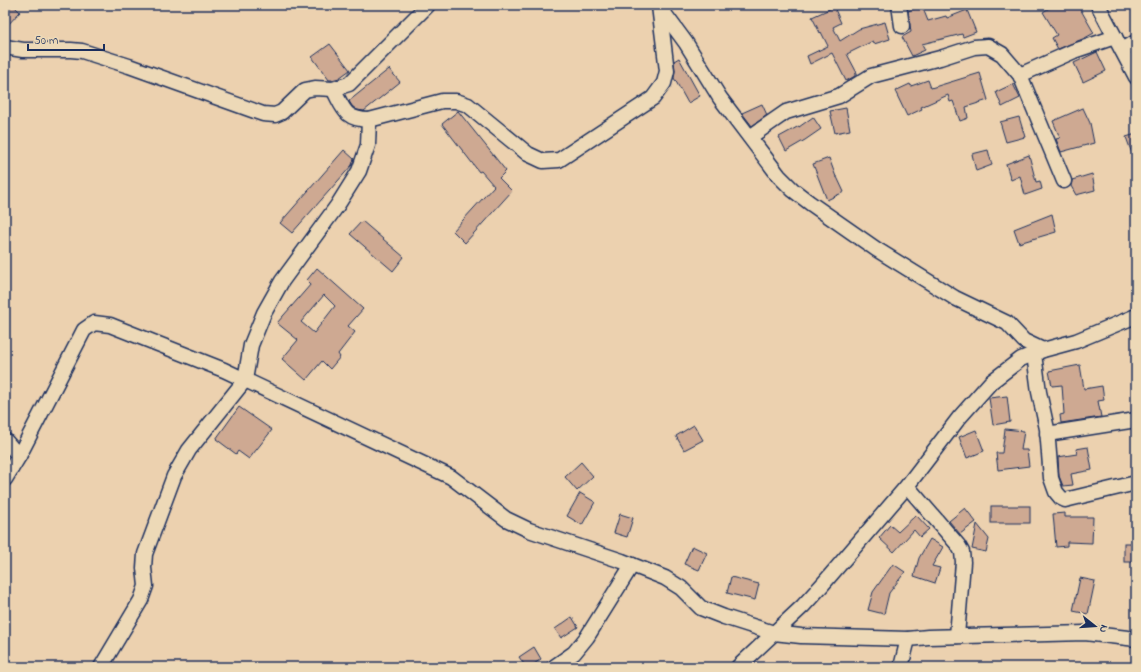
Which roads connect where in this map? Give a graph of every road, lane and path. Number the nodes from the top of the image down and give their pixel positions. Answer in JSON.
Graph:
{"nodes":[{"id":1,"x":428,"y":5,"type":"edge"},
{"id":2,"x":658,"y":5,"type":"edge"},
{"id":3,"x":899,"y":5,"type":"edge"},
{"id":4,"x":1098,"y":5,"type":"edge"},
{"id":5,"x":902,"y":26,"type":"dead end"},
{"id":6,"x":1136,"y":42,"type":"edge"},
{"id":7,"x":1118,"y":44,"type":"junction"},
{"id":8,"x":5,"y":47,"type":"edge"},
{"id":9,"x":1020,"y":75,"type":"junction"},
{"id":10,"x":1136,"y":77,"type":"edge"},
{"id":11,"x":332,"y":89,"type":"junction"},
{"id":12,"x":368,"y":120,"type":"junction"},
{"id":13,"x":750,"y":137,"type":"junction"},
{"id":14,"x":1064,"y":181,"type":"dead end"},
{"id":15,"x":1136,"y":316,"type":"edge"},
{"id":16,"x":1024,"y":341,"type":"junction"},
{"id":17,"x":1033,"y":354,"type":"junction"},
{"id":18,"x":245,"y":380,"type":"junction"},
{"id":19,"x":1136,"y":420,"type":"edge"},
{"id":20,"x":1047,"y":434,"type":"junction"},
{"id":21,"x":5,"y":440,"type":"edge"},
{"id":22,"x":19,"y":456,"type":"junction"},
{"id":23,"x":5,"y":479,"type":"edge"},
{"id":24,"x":1136,"y":483,"type":"edge"},
{"id":25,"x":907,"y":486,"type":"junction"},
{"id":26,"x":632,"y":565,"type":"junction"},
{"id":27,"x":774,"y":633,"type":"junction"},
{"id":28,"x":957,"y":636,"type":"junction"},
{"id":29,"x":908,"y":639,"type":"junction"},
{"id":30,"x":1136,"y":639,"type":"edge"},
{"id":31,"x":101,"y":667,"type":"edge"},
{"id":32,"x":554,"y":667,"type":"edge"},
{"id":33,"x":738,"y":667,"type":"edge"},
{"id":34,"x":901,"y":667,"type":"edge"}],
"edges":[{"from":1,"to":11,"type":"street"},
{"from":2,"to":12,"type":"street"},
{"from":2,"to":13,"type":"street"},
{"from":3,"to":5,"type":"street"},
{"from":4,"to":7,"type":"street"},
{"from":6,"to":7,"type":"street"},
{"from":7,"to":9,"type":"street"},
{"from":7,"to":10,"type":"street"},
{"from":8,"to":11,"type":"street"},
{"from":9,"to":13,"type":"street"},
{"from":9,"to":14,"type":"street"},
{"from":11,"to":12,"type":"street"},
{"from":12,"to":18,"type":"street"},
{"from":13,"to":16,"type":"street"},
{"from":15,"to":17,"type":"street"},
{"from":16,"to":17,"type":"street"},
{"from":16,"to":17,"type":"street"},
{"from":17,"to":20,"type":"street"},
{"from":17,"to":25,"type":"street"},
{"from":18,"to":22,"type":"street"},
{"from":18,"to":26,"type":"street"},
{"from":18,"to":31,"type":"street"},
{"from":19,"to":20,"type":"street"},
{"from":20,"to":24,"type":"street"},
{"from":21,"to":22,"type":"street"},
{"from":22,"to":23,"type":"street"},
{"from":25,"to":27,"type":"street"},
{"from":25,"to":28,"type":"street"},
{"from":26,"to":27,"type":"street"},
{"from":26,"to":32,"type":"street"},
{"from":27,"to":29,"type":"street"},
{"from":27,"to":33,"type":"street"},
{"from":28,"to":29,"type":"street"},
{"from":28,"to":30,"type":"street"},
{"from":29,"to":34,"type":"street"}]}
